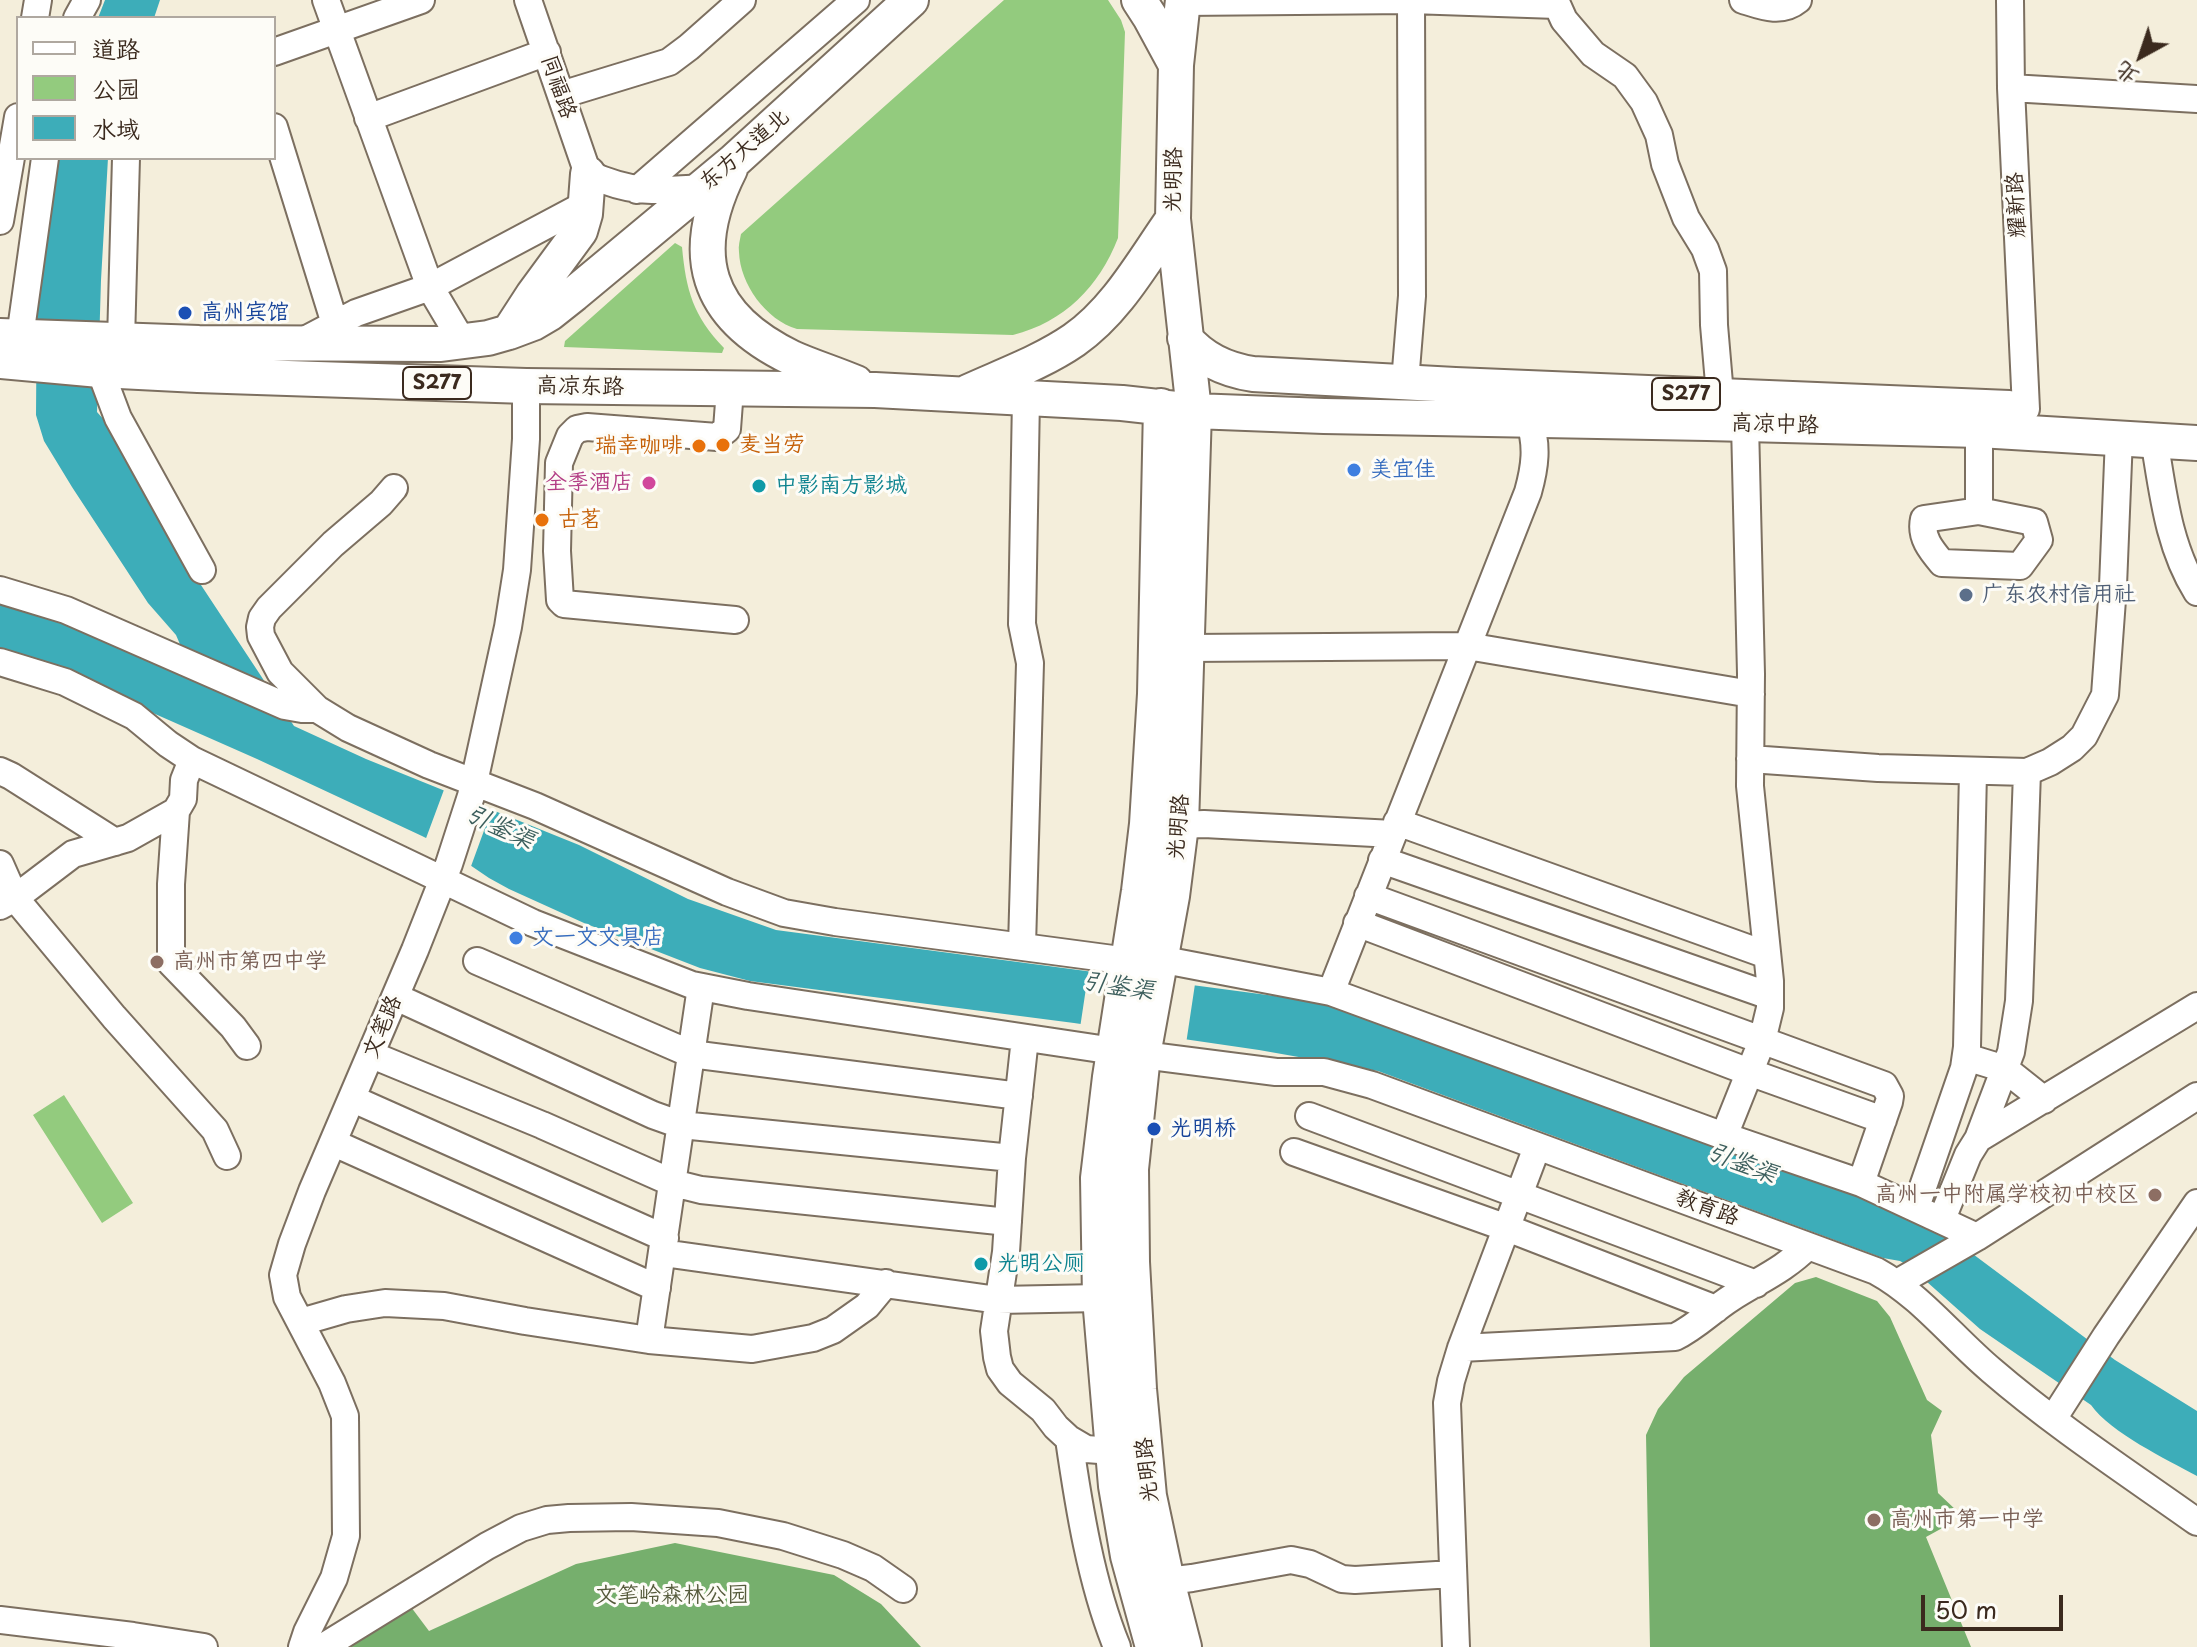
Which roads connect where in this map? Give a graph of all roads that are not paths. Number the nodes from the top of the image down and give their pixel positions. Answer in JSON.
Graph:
{"nodes":[{"id":1,"x":326,"y":0,"type":"edge"},
{"id":2,"x":421,"y":0,"type":"edge"},
{"id":3,"x":528,"y":0,"type":"edge"},
{"id":4,"x":742,"y":0,"type":"edge"},
{"id":5,"x":856,"y":0,"type":"edge"},
{"id":6,"x":911,"y":0,"type":"edge"},
{"id":7,"x":1139,"y":0,"type":"edge"},
{"id":8,"x":1411,"y":0,"type":"edge"},
{"id":9,"x":1798,"y":0,"type":"edge"},
{"id":10,"x":2010,"y":0,"type":"edge"},
{"id":11,"x":1182,"y":1,"type":"edge"},
{"id":12,"x":1755,"y":2,"type":"edge"},
{"id":13,"x":1556,"y":3,"type":"edge"},
{"id":14,"x":874,"y":12,"type":"edge"},
{"id":15,"x":336,"y":30,"type":"junction"},
{"id":16,"x":276,"y":51,"type":"edge"},
{"id":17,"x":547,"y":52,"type":"junction"},
{"id":18,"x":1176,"y":65,"type":"junction"},
{"id":19,"x":2011,"y":88,"type":"junction"},
{"id":20,"x":561,"y":95,"type":"junction"},
{"id":21,"x":2197,"y":99,"type":"edge"},
{"id":22,"x":368,"y":118,"type":"junction"},
{"id":23,"x":16,"y":129,"type":"edge"},
{"id":24,"x":276,"y":133,"type":"edge"},
{"id":25,"x":45,"y":160,"type":"edge"},
{"id":26,"x":126,"y":160,"type":"edge"},
{"id":27,"x":734,"y":161,"type":"junction"},
{"id":28,"x":702,"y":188,"type":"junction"},
{"id":29,"x":587,"y":189,"type":"junction"},
{"id":30,"x":637,"y":190,"type":"junction"},
{"id":31,"x":1173,"y":219,"type":"junction"},
{"id":32,"x":0,"y":221,"type":"edge"},
{"id":33,"x":430,"y":287,"type":"junction"},
{"id":34,"x":574,"y":294,"type":"joint"},
{"id":35,"x":509,"y":332,"type":"junction"},
{"id":36,"x":339,"y":333,"type":"junction"},
{"id":37,"x":1185,"y":338,"type":"junction"},
{"id":38,"x":121,"y":341,"type":"junction"},
{"id":39,"x":462,"y":341,"type":"junction"},
{"id":40,"x":5,"y":346,"type":"edge"},
{"id":41,"x":81,"y":359,"type":"junction"},
{"id":42,"x":1405,"y":382,"type":"junction"},
{"id":43,"x":526,"y":386,"type":"junction"},
{"id":44,"x":730,"y":389,"type":"junction"},
{"id":45,"x":875,"y":390,"type":"junction"},
{"id":46,"x":964,"y":394,"type":"junction"},
{"id":47,"x":1720,"y":395,"type":"junction"},
{"id":48,"x":1026,"y":398,"type":"junction"},
{"id":49,"x":1455,"y":402,"type":"junction"},
{"id":50,"x":1177,"y":408,"type":"junction"},
{"id":51,"x":2026,"y":409,"type":"junction"},
{"id":52,"x":1529,"y":420,"type":"junction"},
{"id":53,"x":2197,"y":420,"type":"edge"},
{"id":54,"x":1745,"y":424,"type":"junction"},
{"id":55,"x":1979,"y":430,"type":"junction"},
{"id":56,"x":2119,"y":437,"type":"junction"},
{"id":57,"x":2154,"y":439,"type":"junction"},
{"id":58,"x":2197,"y":443,"type":"edge"},
{"id":59,"x":394,"y":488,"type":"dead end"},
{"id":60,"x":1979,"y":511,"type":"dead end"},
{"id":61,"x":1174,"y":557,"type":"junction"},
{"id":62,"x":202,"y":570,"type":"dead end"},
{"id":63,"x":0,"y":590,"type":"edge"},
{"id":64,"x":2197,"y":592,"type":"edge"},
{"id":65,"x":735,"y":620,"type":"dead end"},
{"id":66,"x":1467,"y":646,"type":"junction"},
{"id":67,"x":1188,"y":648,"type":"junction"},
{"id":68,"x":0,"y":662,"type":"edge"},
{"id":69,"x":1751,"y":694,"type":"junction"},
{"id":70,"x":317,"y":709,"type":"junction"},
{"id":71,"x":1750,"y":759,"type":"junction"},
{"id":72,"x":192,"y":760,"type":"junction"},
{"id":73,"x":0,"y":771,"type":"edge"},
{"id":74,"x":1973,"y":772,"type":"junction"},
{"id":75,"x":2027,"y":772,"type":"junction"},
{"id":76,"x":473,"y":789,"type":"junction"},
{"id":77,"x":176,"y":811,"type":"junction"},
{"id":78,"x":1181,"y":825,"type":"junction"},
{"id":79,"x":1395,"y":828,"type":"junction"},
{"id":80,"x":115,"y":842,"type":"junction"},
{"id":81,"x":1382,"y":860,"type":"junction"},
{"id":82,"x":0,"y":864,"type":"edge"},
{"id":83,"x":446,"y":872,"type":"junction"},
{"id":84,"x":1368,"y":896,"type":"junction"},
{"id":85,"x":8,"y":902,"type":"edge"},
{"id":86,"x":1357,"y":923,"type":"junction"},
{"id":87,"x":1022,"y":946,"type":"junction"},
{"id":88,"x":1767,"y":955,"type":"junction"},
{"id":89,"x":477,"y":961,"type":"dead end"},
{"id":90,"x":1142,"y":968,"type":"junction"},
{"id":91,"x":701,"y":987,"type":"junction"},
{"id":92,"x":1331,"y":992,"type":"junction"},
{"id":93,"x":1770,"y":996,"type":"junction"},
{"id":94,"x":396,"y":997,"type":"junction"},
{"id":95,"x":2197,"y":1006,"type":"edge"},
{"id":96,"x":1025,"y":1038,"type":"junction"},
{"id":97,"x":1762,"y":1041,"type":"junction"},
{"id":98,"x":247,"y":1046,"type":"dead end"},
{"id":99,"x":1129,"y":1046,"type":"junction"},
{"id":100,"x":691,"y":1054,"type":"junction"},
{"id":101,"x":372,"y":1055,"type":"junction"},
{"id":102,"x":1966,"y":1057,"type":"junction"},
{"id":103,"x":2005,"y":1069,"type":"junction"},
{"id":104,"x":1749,"y":1072,"type":"junction"},
{"id":105,"x":1019,"y":1096,"type":"junction"},
{"id":106,"x":2197,"y":1096,"type":"edge"},
{"id":107,"x":353,"y":1099,"type":"junction"},
{"id":108,"x":2044,"y":1100,"type":"junction"},
{"id":109,"x":1309,"y":1116,"type":"dead end"},
{"id":110,"x":1883,"y":1120,"type":"junction"},
{"id":111,"x":681,"y":1125,"type":"junction"},
{"id":112,"x":1724,"y":1136,"type":"junction"},
{"id":113,"x":1978,"y":1139,"type":"junction"},
{"id":114,"x":334,"y":1143,"type":"junction"},
{"id":115,"x":1537,"y":1147,"type":"junction"},
{"id":116,"x":1294,"y":1152,"type":"dead end"},
{"id":117,"x":227,"y":1156,"type":"dead end"},
{"id":118,"x":1012,"y":1158,"type":"junction"},
{"id":119,"x":673,"y":1183,"type":"junction"},
{"id":120,"x":1861,"y":1183,"type":"junction"},
{"id":121,"x":1519,"y":1195,"type":"junction"},
{"id":122,"x":2197,"y":1203,"type":"edge"},
{"id":123,"x":1916,"y":1207,"type":"junction"},
{"id":124,"x":1942,"y":1219,"type":"junction"},
{"id":125,"x":1008,"y":1222,"type":"junction"},
{"id":126,"x":1507,"y":1228,"type":"junction"},
{"id":127,"x":1970,"y":1240,"type":"junction"},
{"id":128,"x":664,"y":1245,"type":"junction"},
{"id":129,"x":1808,"y":1246,"type":"junction"},
{"id":130,"x":1904,"y":1279,"type":"junction"},
{"id":131,"x":886,"y":1283,"type":"junction"},
{"id":132,"x":1756,"y":1284,"type":"junction"},
{"id":133,"x":657,"y":1288,"type":"junction"},
{"id":134,"x":1100,"y":1298,"type":"junction"},
{"id":135,"x":998,"y":1300,"type":"junction"},
{"id":136,"x":1716,"y":1309,"type":"junction"},
{"id":137,"x":301,"y":1322,"type":"junction"},
{"id":138,"x":649,"y":1340,"type":"junction"},
{"id":139,"x":1461,"y":1348,"type":"junction"},
{"id":140,"x":2053,"y":1419,"type":"junction"},
{"id":141,"x":1069,"y":1439,"type":"junction"},
{"id":142,"x":1113,"y":1451,"type":"junction"},
{"id":143,"x":2197,"y":1522,"type":"edge"},
{"id":144,"x":1453,"y":1574,"type":"junction"},
{"id":145,"x":1167,"y":1581,"type":"junction"},
{"id":146,"x":903,"y":1589,"type":"dead end"},
{"id":147,"x":0,"y":1620,"type":"edge"},
{"id":148,"x":204,"y":1647,"type":"edge"},
{"id":149,"x":302,"y":1647,"type":"edge"},
{"id":150,"x":323,"y":1647,"type":"edge"},
{"id":151,"x":1117,"y":1647,"type":"edge"},
{"id":152,"x":1153,"y":1647,"type":"edge"},
{"id":153,"x":1184,"y":1647,"type":"edge"},
{"id":154,"x":1456,"y":1647,"type":"edge"}],
"edges":[{"from":1,"to":15,"type":"street"},
{"from":2,"to":15,"type":"street"},
{"from":3,"to":17,"type":"street","name":"同福路"},
{"from":4,"to":20,"type":"street"},
{"from":5,"to":30,"type":"street"},
{"from":6,"to":14,"type":"main road","name":"东方大道北","number":"S277"},
{"from":7,"to":18,"type":"main road"},
{"from":8,"to":11,"type":"street"},
{"from":8,"to":13,"type":"street"},
{"from":8,"to":42,"type":"street"},
{"from":9,"to":12,"type":"street"},
{"from":10,"to":19,"type":"street","name":"耀新路"},
{"from":11,"to":18,"type":"main road","name":"光明路"},
{"from":13,"to":47,"type":"street"},
{"from":14,"to":27,"type":"main road","name":"东方大道北","number":"S277"},
{"from":15,"to":16,"type":"street"},
{"from":15,"to":22,"type":"street"},
{"from":17,"to":20,"type":"street","name":"同福路"},
{"from":17,"to":22,"type":"street"},
{"from":18,"to":31,"type":"main road","name":"光明路"},
{"from":19,"to":21,"type":"street"},
{"from":19,"to":51,"type":"street","name":"耀新路"},
{"from":20,"to":29,"type":"street","name":"同福路"},
{"from":22,"to":33,"type":"street"},
{"from":23,"to":32,"type":"street"},
{"from":24,"to":36,"type":"street"},
{"from":25,"to":40,"type":"street"},
{"from":26,"to":38,"type":"street"},
{"from":27,"to":28,"type":"main road","name":"东方大道北","number":"S277"},
{"from":27,"to":45,"type":"main road","number":"S277"},
{"from":28,"to":30,"type":"street"},
{"from":28,"to":34,"type":"main road","name":"东方大道北","number":"S277"},
{"from":29,"to":30,"type":"street"},
{"from":29,"to":33,"type":"street"},
{"from":29,"to":35,"type":"main road"},
{"from":31,"to":37,"type":"main road","name":"光明路"},
{"from":31,"to":46,"type":"main road","number":"S277"},
{"from":33,"to":36,"type":"street"},
{"from":33,"to":39,"type":"street"},
{"from":34,"to":35,"type":"main road","name":"高凉东路","number":"S277"},
{"from":35,"to":39,"type":"main road","name":"高凉东路","number":"S277"},
{"from":36,"to":38,"type":"main road","name":"高凉东路","number":"S277"},
{"from":36,"to":39,"type":"main road","name":"高凉东路","number":"S277"},
{"from":37,"to":42,"type":"main road","name":"高凉中路","number":"S277"},
{"from":37,"to":50,"type":"main road","name":"光明路"},
{"from":38,"to":41,"type":"main road","name":"高凉东路","number":"S277"},
{"from":40,"to":41,"type":"main road","name":"高凉东路","number":"S277"},
{"from":41,"to":43,"type":"main road","name":"高凉东路","number":"S277"},
{"from":41,"to":62,"type":"street"},
{"from":42,"to":49,"type":"main road","name":"高凉中路","number":"S277"},
{"from":43,"to":44,"type":"main road","name":"高凉东路","number":"S277"},
{"from":43,"to":76,"type":"street","name":"文笔路"},
{"from":44,"to":45,"type":"main road","name":"高凉东路","number":"S277"},
{"from":44,"to":65,"type":"street"},
{"from":45,"to":46,"type":"main road","name":"高凉东路","number":"S277"},
{"from":46,"to":48,"type":"main road","name":"高凉东路","number":"S277"},
{"from":47,"to":49,"type":"main road","name":"高凉中路","number":"S277"},
{"from":47,"to":51,"type":"main road","name":"高凉中路","number":"S277"},
{"from":48,"to":50,"type":"main road","name":"高凉东路","number":"S277"},
{"from":48,"to":87,"type":"street"},
{"from":49,"to":50,"type":"main road","name":"高凉中路","number":"S277"},
{"from":49,"to":52,"type":"main road","name":"高凉中路","number":"S277"},
{"from":50,"to":61,"type":"main road","name":"光明路"},
{"from":51,"to":53,"type":"main road","name":"高凉中路","number":"S277"},
{"from":52,"to":54,"type":"main road","name":"高凉中路","number":"S277"},
{"from":52,"to":66,"type":"street"},
{"from":54,"to":55,"type":"main road","name":"高凉中路","number":"S277"},
{"from":54,"to":69,"type":"street"},
{"from":55,"to":56,"type":"main road","name":"高凉中路","number":"S277"},
{"from":55,"to":60,"type":"street"},
{"from":56,"to":57,"type":"main road","name":"高凉中路","number":"S277"},
{"from":56,"to":75,"type":"street"},
{"from":57,"to":58,"type":"main road","name":"高凉中路","number":"S277"},
{"from":57,"to":64,"type":"street"},
{"from":59,"to":70,"type":"street"},
{"from":61,"to":67,"type":"main road","name":"光明路"},
{"from":61,"to":90,"type":"main road","name":"光明路"},
{"from":63,"to":70,"type":"street"},
{"from":66,"to":67,"type":"street"},
{"from":66,"to":69,"type":"street"},
{"from":66,"to":79,"type":"street"},
{"from":67,"to":78,"type":"main road","name":"光明路"},
{"from":68,"to":72,"type":"street","name":"教育路"},
{"from":69,"to":71,"type":"street"},
{"from":70,"to":76,"type":"street"},
{"from":71,"to":74,"type":"street"},
{"from":71,"to":88,"type":"street"},
{"from":72,"to":77,"type":"street"},
{"from":72,"to":83,"type":"street","name":"教育路"},
{"from":73,"to":80,"type":"street"},
{"from":74,"to":75,"type":"street"},
{"from":74,"to":102,"type":"street"},
{"from":75,"to":103,"type":"street"},
{"from":76,"to":83,"type":"street","name":"文笔路"},
{"from":76,"to":87,"type":"street"},
{"from":77,"to":80,"type":"street"},
{"from":77,"to":98,"type":"street"},
{"from":78,"to":79,"type":"street"},
{"from":78,"to":90,"type":"main road","name":"光明路"},
{"from":79,"to":81,"type":"street"},
{"from":79,"to":88,"type":"street"},
{"from":80,"to":85,"type":"street"},
{"from":81,"to":84,"type":"street"},
{"from":81,"to":93,"type":"street"},
{"from":82,"to":85,"type":"street"},
{"from":83,"to":91,"type":"street","name":"教育路"},
{"from":83,"to":94,"type":"street","name":"文笔路"},
{"from":84,"to":86,"type":"street"},
{"from":84,"to":97,"type":"street"},
{"from":85,"to":117,"type":"street"},
{"from":86,"to":92,"type":"street"},
{"from":86,"to":104,"type":"street"},
{"from":87,"to":90,"type":"street"},
{"from":88,"to":93,"type":"street"},
{"from":89,"to":100,"type":"street"},
{"from":90,"to":92,"type":"street"},
{"from":90,"to":99,"type":"main road","name":"光明路"},
{"from":91,"to":96,"type":"street","name":"教育路"},
{"from":91,"to":100,"type":"street"},
{"from":92,"to":112,"type":"street"},
{"from":93,"to":97,"type":"street"},
{"from":94,"to":101,"type":"street","name":"文笔路"},
{"from":94,"to":111,"type":"street"},
{"from":95,"to":108,"type":"street"},
{"from":96,"to":99,"type":"street","name":"教育路"},
{"from":96,"to":105,"type":"street"},
{"from":97,"to":104,"type":"street"},
{"from":97,"to":110,"type":"street"},
{"from":99,"to":115,"type":"street","name":"教育路"},
{"from":99,"to":134,"type":"main road","name":"光明路"},
{"from":99,"to":145,"type":"main road","name":"光明路"},
{"from":100,"to":105,"type":"street"},
{"from":100,"to":111,"type":"street"},
{"from":101,"to":107,"type":"street","name":"文笔路"},
{"from":101,"to":119,"type":"street"},
{"from":102,"to":103,"type":"street"},
{"from":102,"to":123,"type":"street"},
{"from":103,"to":108,"type":"street"},
{"from":103,"to":113,"type":"street"},
{"from":104,"to":110,"type":"street"},
{"from":104,"to":112,"type":"street"},
{"from":105,"to":118,"type":"street"},
{"from":106,"to":127,"type":"street"},
{"from":107,"to":114,"type":"street","name":"文笔路"},
{"from":107,"to":128,"type":"street"},
{"from":108,"to":113,"type":"street"},
{"from":109,"to":121,"type":"street"},
{"from":110,"to":120,"type":"street"},
{"from":111,"to":118,"type":"street"},
{"from":111,"to":119,"type":"street"},
{"from":112,"to":120,"type":"street"},
{"from":113,"to":124,"type":"street"},
{"from":114,"to":133,"type":"street"},
{"from":114,"to":137,"type":"street","name":"文笔路"},
{"from":115,"to":121,"type":"street"},
{"from":115,"to":129,"type":"street","name":"教育路"},
{"from":116,"to":126,"type":"street"},
{"from":118,"to":125,"type":"street"},
{"from":119,"to":125,"type":"street"},
{"from":119,"to":128,"type":"street"},
{"from":120,"to":123,"type":"street"},
{"from":121,"to":126,"type":"street"},
{"from":121,"to":132,"type":"street"},
{"from":122,"to":140,"type":"street"},
{"from":123,"to":124,"type":"street"},
{"from":124,"to":127,"type":"street"},
{"from":125,"to":135,"type":"street"},
{"from":126,"to":136,"type":"street"},
{"from":126,"to":139,"type":"street"},
{"from":127,"to":130,"type":"street"},
{"from":128,"to":131,"type":"street"},
{"from":128,"to":133,"type":"street"},
{"from":129,"to":130,"type":"street","name":"教育路"},
{"from":129,"to":132,"type":"street"},
{"from":130,"to":140,"type":"street","name":"教育路"},
{"from":131,"to":135,"type":"street"},
{"from":131,"to":138,"type":"street"},
{"from":132,"to":136,"type":"street"},
{"from":133,"to":138,"type":"street"},
{"from":134,"to":135,"type":"street"},
{"from":134,"to":142,"type":"main road","name":"光明路"},
{"from":135,"to":141,"type":"street"},
{"from":136,"to":139,"type":"street"},
{"from":137,"to":138,"type":"street"},
{"from":137,"to":149,"type":"street","name":"文笔路"},
{"from":139,"to":144,"type":"street"},
{"from":140,"to":143,"type":"street","name":"教育路"},
{"from":141,"to":142,"type":"street"},
{"from":141,"to":151,"type":"street"},
{"from":142,"to":152,"type":"main road","name":"光明路"},
{"from":144,"to":145,"type":"street"},
{"from":144,"to":154,"type":"street"},
{"from":145,"to":153,"type":"main road","name":"光明路"},
{"from":146,"to":150,"type":"street"},
{"from":147,"to":148,"type":"street"}]}
